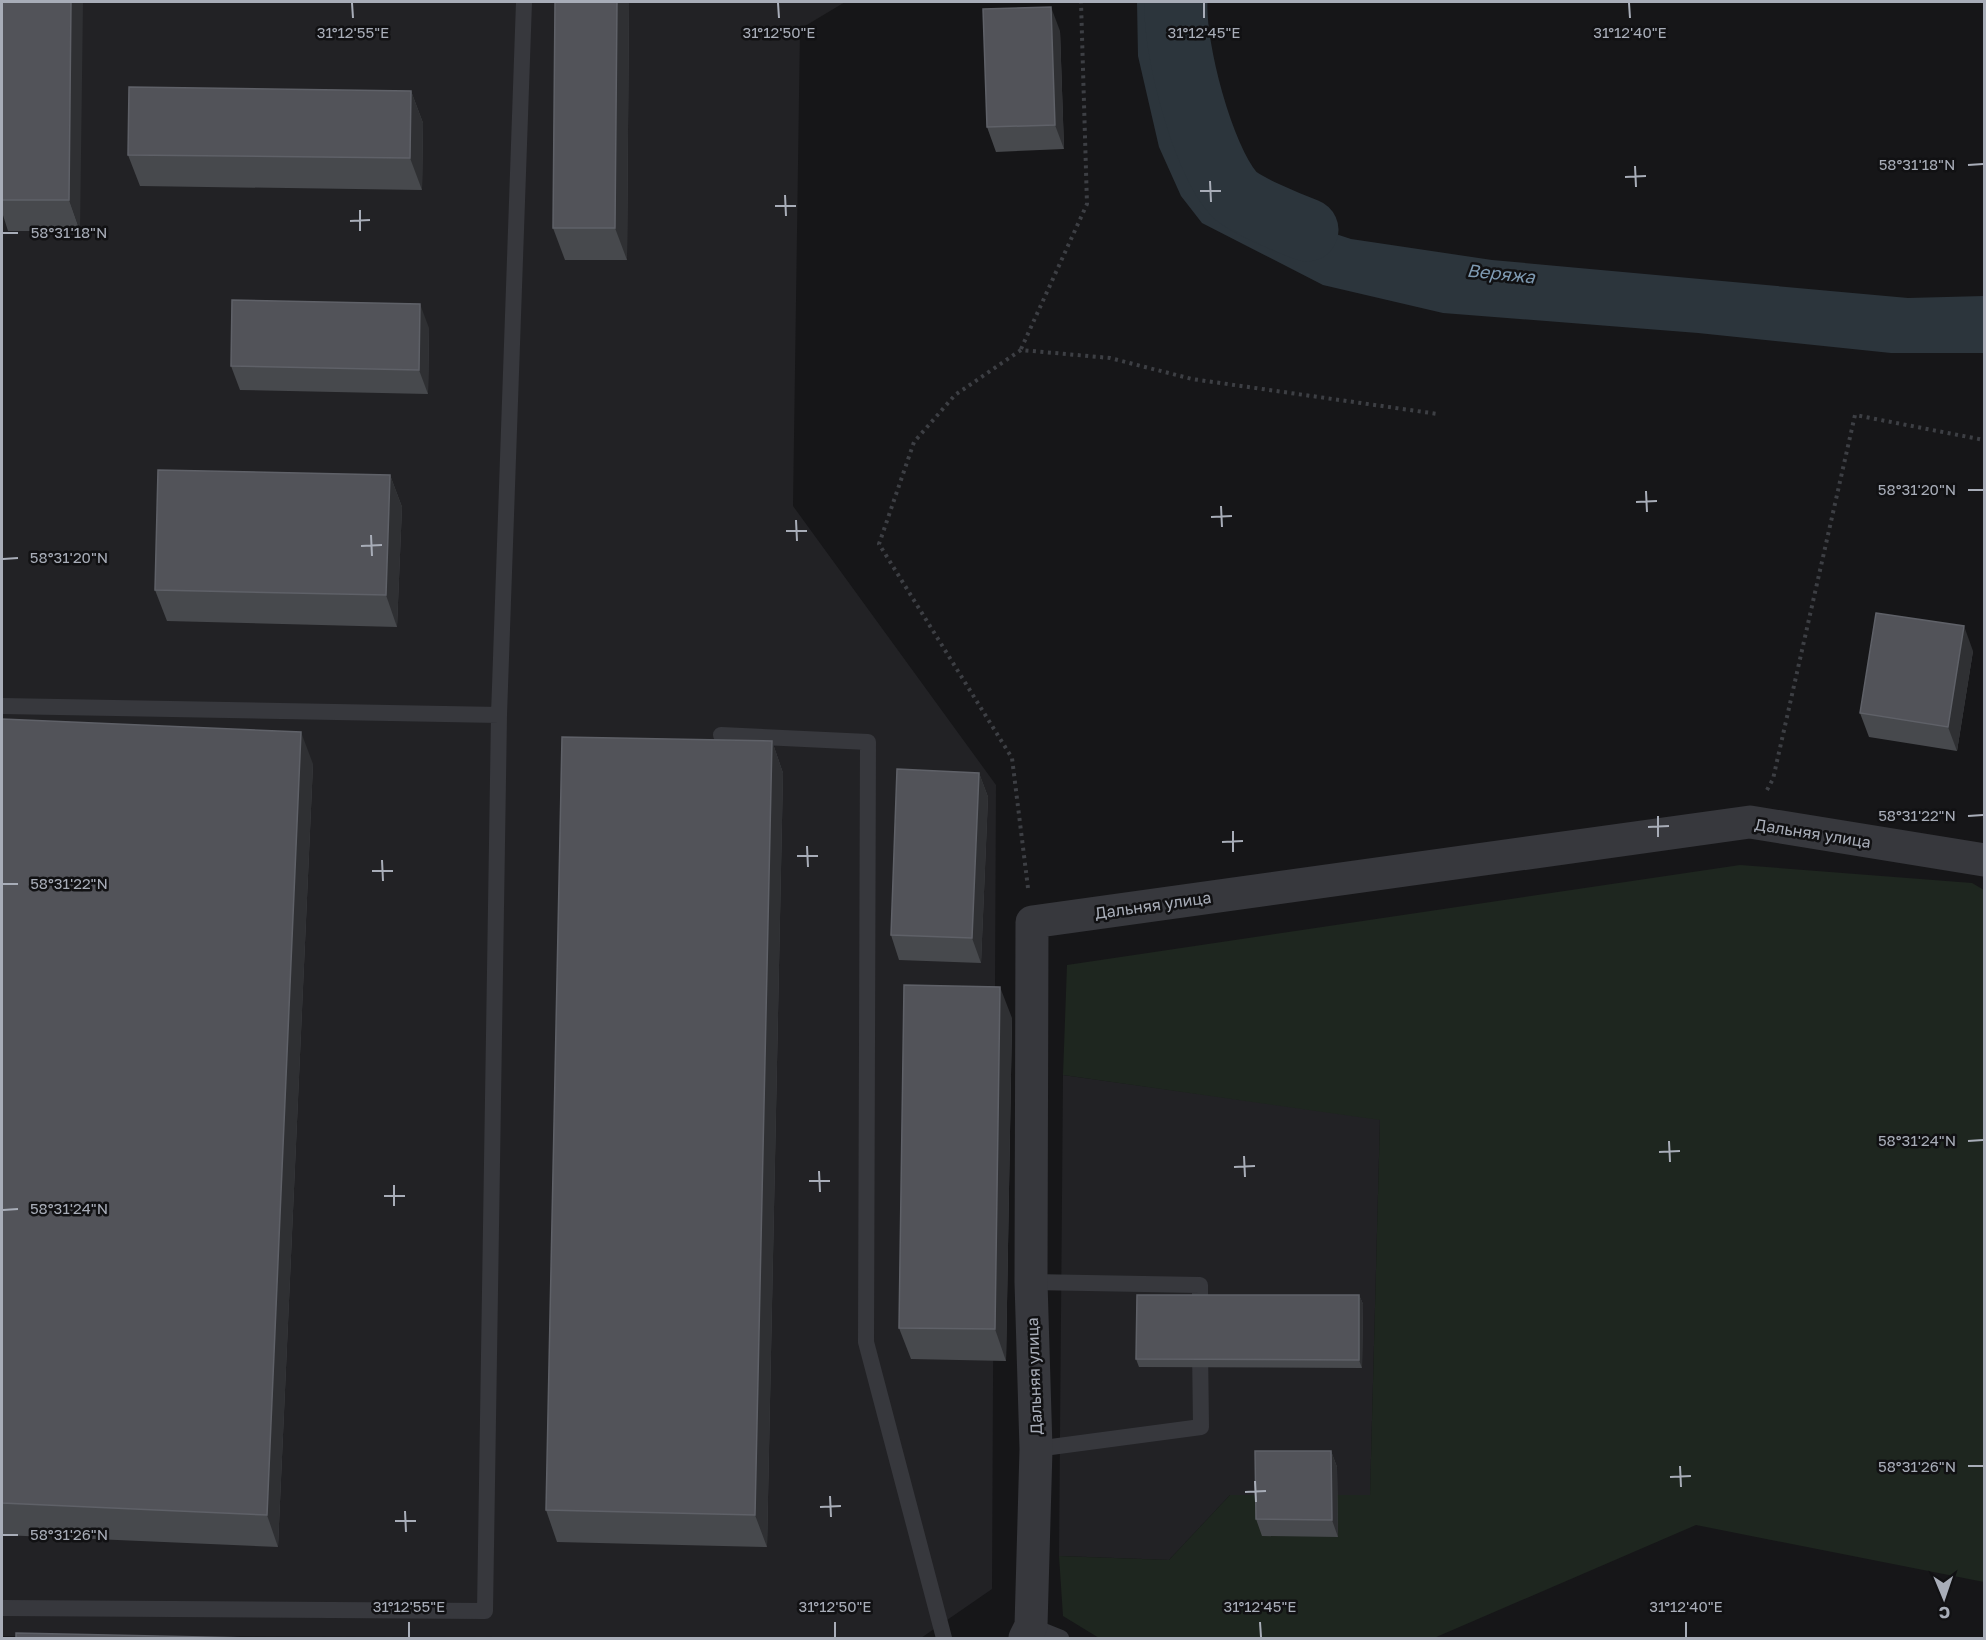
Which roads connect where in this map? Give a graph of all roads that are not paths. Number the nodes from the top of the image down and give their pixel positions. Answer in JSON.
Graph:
{"nodes":[{"id":1,"x":524,"y":2,"type":"edge"},
{"id":2,"x":2,"y":706,"type":"edge"},
{"id":3,"x":499,"y":715,"type":"junction"},
{"id":4,"x":721,"y":735,"type":"dead end"},
{"id":5,"x":1984,"y":860,"type":"edge"},
{"id":6,"x":1031,"y":1282,"type":"junction"},
{"id":7,"x":1036,"y":1449,"type":"junction"},
{"id":8,"x":2,"y":1608,"type":"edge"},
{"id":9,"x":1039,"y":1634,"type":"edge"},
{"id":10,"x":944,"y":1638,"type":"edge"}],
"edges":[{"from":1,"to":3,"type":"lane"},
{"from":2,"to":3,"type":"lane"},
{"from":3,"to":8,"type":"lane"},
{"from":4,"to":10,"type":"lane"},
{"from":5,"to":6,"type":"street","name":"Дальняя улица"},
{"from":6,"to":7,"type":"street","name":"Дальняя улица"},
{"from":6,"to":7,"type":"lane"},
{"from":7,"to":9,"type":"street","name":"Дальняя улица"}]}
